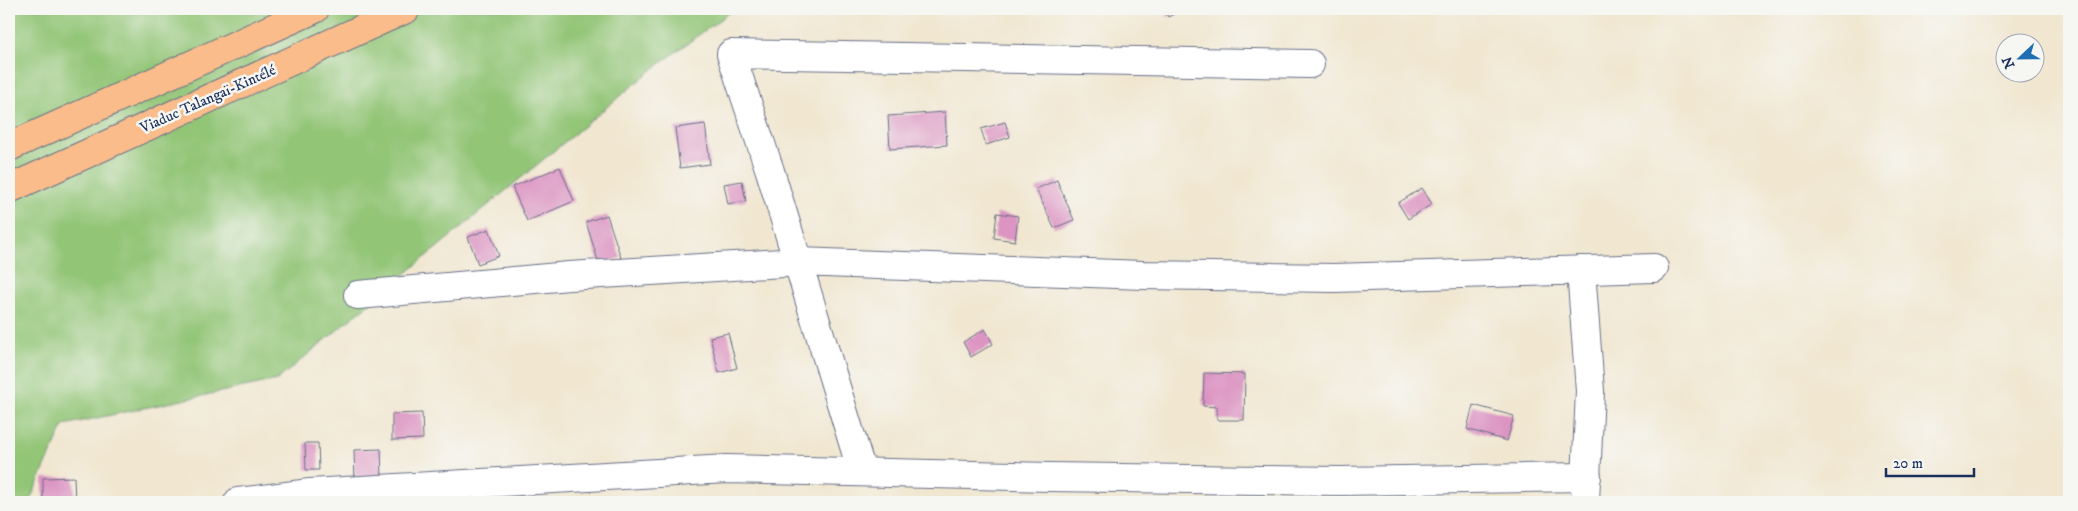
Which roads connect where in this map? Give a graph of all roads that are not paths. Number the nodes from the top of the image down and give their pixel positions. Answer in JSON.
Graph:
{"nodes":[{"id":1,"x":315,"y":9,"type":"edge"},
{"id":2,"x":406,"y":9,"type":"edge"},
{"id":3,"x":1310,"y":64,"type":"dead end"},
{"id":4,"x":9,"y":147,"type":"edge"},
{"id":5,"x":9,"y":188,"type":"edge"},
{"id":6,"x":799,"y":262,"type":"junction"},
{"id":7,"x":1654,"y":268,"type":"dead end"},
{"id":8,"x":1581,"y":270,"type":"junction"},
{"id":9,"x":358,"y":295,"type":"dead end"},
{"id":10,"x":862,"y":472,"type":"junction"},
{"id":11,"x":1586,"y":489,"type":"edge"},
{"id":12,"x":508,"y":492,"type":"edge"},
{"id":13,"x":238,"y":502,"type":"edge"}],
"edges":[{"from":1,"to":4,"type":"highway"},
{"from":2,"to":5,"type":"highway","name":"Viaduc Talangaï-Kintélé"},
{"from":3,"to":6,"type":"street"},
{"from":6,"to":8,"type":"street"},
{"from":6,"to":9,"type":"street"},
{"from":6,"to":10,"type":"street"},
{"from":7,"to":8,"type":"street"},
{"from":8,"to":11,"type":"street"},
{"from":10,"to":11,"type":"street"},
{"from":10,"to":12,"type":"street"},
{"from":12,"to":13,"type":"street"}]}
